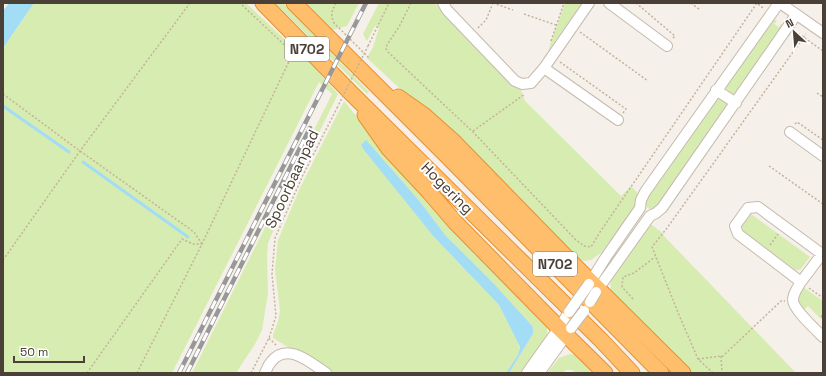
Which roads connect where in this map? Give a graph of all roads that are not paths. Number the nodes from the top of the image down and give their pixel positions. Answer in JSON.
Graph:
{"nodes":[{"id":1,"x":263,"y":3,"type":"edge"},
{"id":2,"x":294,"y":3,"type":"edge"},
{"id":3,"x":443,"y":3,"type":"edge"},
{"id":4,"x":589,"y":3,"type":"edge"},
{"id":5,"x":609,"y":3,"type":"edge"},
{"id":6,"x":779,"y":3,"type":"edge"},
{"id":7,"x":796,"y":14,"type":"junction"},
{"id":8,"x":823,"y":33,"type":"edge"},
{"id":9,"x":667,"y":46,"type":"dead end"},
{"id":10,"x":544,"y":68,"type":"junction"},
{"id":11,"x":369,"y":78,"type":"junction"},
{"id":12,"x":716,"y":90,"type":"junction"},
{"id":13,"x":352,"y":94,"type":"junction"},
{"id":14,"x":736,"y":103,"type":"junction"},
{"id":15,"x":618,"y":120,"type":"dead end"},
{"id":16,"x":790,"y":132,"type":"road end"},
{"id":17,"x":823,"y":156,"type":"edge"},
{"id":18,"x":640,"y":208,"type":"junction"},
{"id":19,"x":650,"y":216,"type":"junction"},
{"id":20,"x":823,"y":253,"type":"edge"},
{"id":21,"x":801,"y":282,"type":"junction"},
{"id":22,"x":593,"y":287,"type":"junction"},
{"id":23,"x":565,"y":328,"type":"junction"},
{"id":24,"x":823,"y":337,"type":"edge"},
{"id":25,"x":265,"y":373,"type":"edge"},
{"id":26,"x":326,"y":373,"type":"edge"},
{"id":27,"x":527,"y":373,"type":"edge"},
{"id":28,"x":539,"y":373,"type":"edge"},
{"id":29,"x":605,"y":373,"type":"edge"},
{"id":30,"x":632,"y":373,"type":"edge"},
{"id":31,"x":661,"y":373,"type":"edge"},
{"id":32,"x":683,"y":373,"type":"edge"}],
"edges":[{"from":1,"to":13,"type":"highway","name":"Hogering","number":"N702"},
{"from":2,"to":11,"type":"highway","name":"Hogering","number":"N702"},
{"from":3,"to":10,"type":"street"},
{"from":4,"to":10,"type":"street"},
{"from":5,"to":9,"type":"street"},
{"from":6,"to":7,"type":"street"},
{"from":6,"to":12,"type":"street"},
{"from":7,"to":8,"type":"street"},
{"from":7,"to":14,"type":"street"},
{"from":10,"to":15,"type":"street"},
{"from":11,"to":22,"type":"highway","number":"N702"},
{"from":11,"to":31,"type":"highway","name":"Hogering","number":"N702"},
{"from":12,"to":14,"type":"street"},
{"from":12,"to":18,"type":"street"},
{"from":13,"to":23,"type":"highway","number":"N702"},
{"from":13,"to":30,"type":"highway","name":"Hogering","number":"N702"},
{"from":14,"to":19,"type":"street"},
{"from":16,"to":17,"type":"street"},
{"from":18,"to":19,"type":"street"},
{"from":18,"to":22,"type":"street"},
{"from":19,"to":22,"type":"street"},
{"from":20,"to":21,"type":"street"},
{"from":20,"to":21,"type":"street"},
{"from":21,"to":24,"type":"street"},
{"from":22,"to":23,"type":"street","bridge":true},
{"from":22,"to":23,"type":"street","bridge":true},
{"from":22,"to":32,"type":"highway","number":"N702"},
{"from":23,"to":27,"type":"street"},
{"from":23,"to":28,"type":"street"},
{"from":23,"to":29,"type":"highway","number":"N702"},
{"from":25,"to":26,"type":"street"}]}
